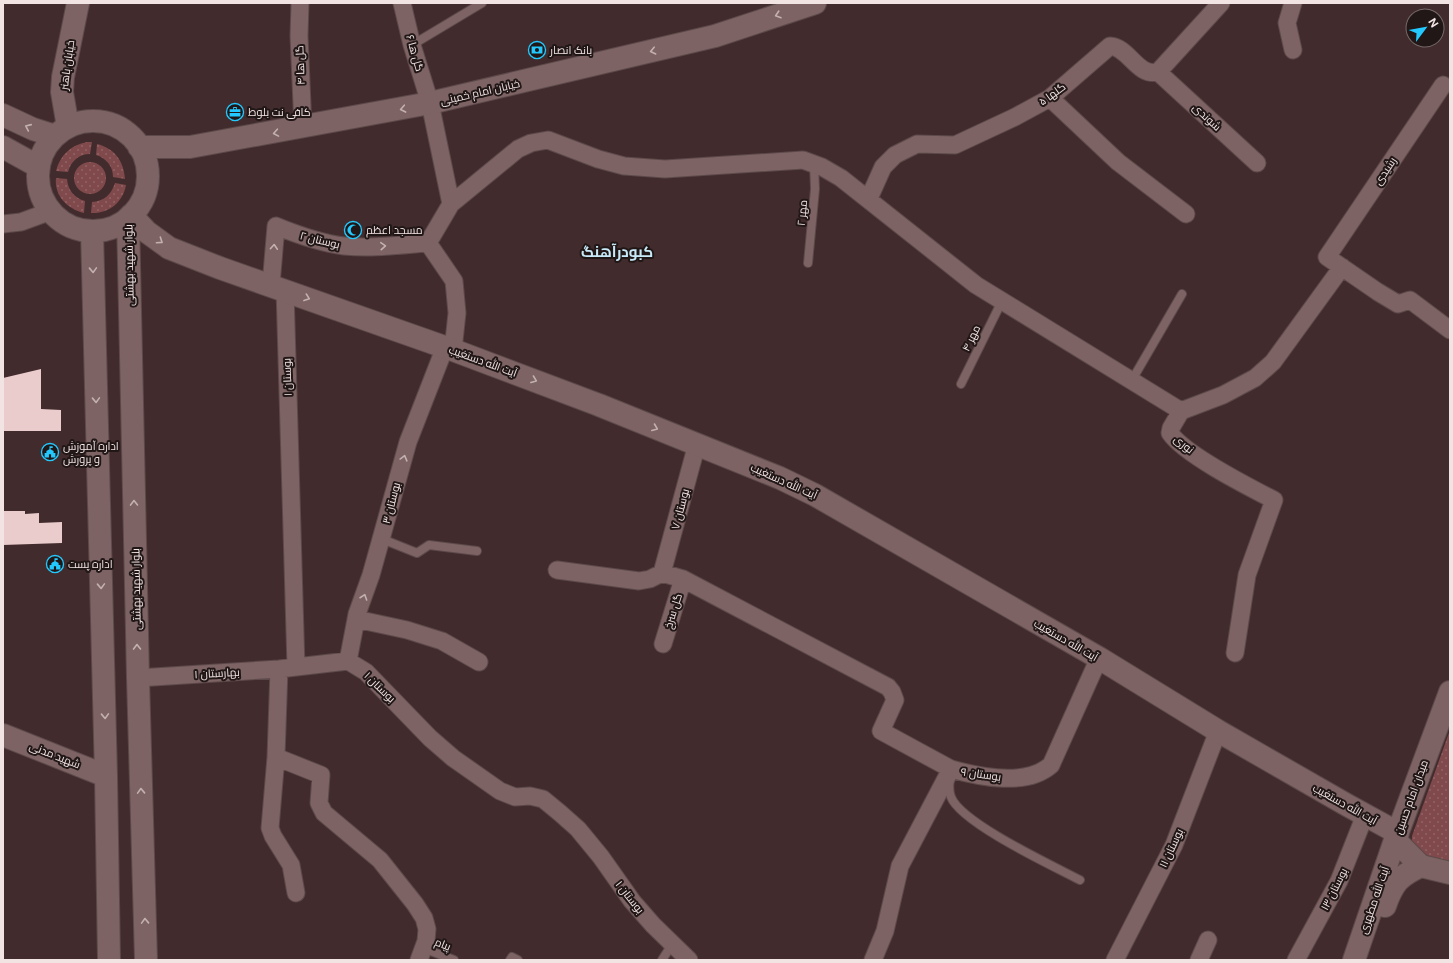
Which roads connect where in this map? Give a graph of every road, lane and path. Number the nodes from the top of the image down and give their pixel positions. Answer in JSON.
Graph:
{"nodes":[{"id":1,"x":78,"y":3,"type":"edge"},
{"id":2,"x":300,"y":3,"type":"edge"},
{"id":3,"x":402,"y":3,"type":"edge"},
{"id":4,"x":482,"y":3,"type":"edge"},
{"id":5,"x":815,"y":3,"type":"edge"},
{"id":6,"x":1221,"y":3,"type":"edge"},
{"id":7,"x":1293,"y":3,"type":"edge"},
{"id":8,"x":412,"y":45,"type":"junction"},
{"id":9,"x":1293,"y":50,"type":"dead end"},
{"id":10,"x":1158,"y":72,"type":"junction"},
{"id":11,"x":1443,"y":85,"type":"dead end"},
{"id":12,"x":1050,"y":98,"type":"junction"},
{"id":13,"x":430,"y":103,"type":"junction"},
{"id":14,"x":3,"y":115,"type":"edge"},
{"id":15,"x":303,"y":128,"type":"junction"},
{"id":16,"x":61,"y":131,"type":"junction"},
{"id":17,"x":139,"y":146,"type":"junction"},
{"id":18,"x":3,"y":147,"type":"edge"},
{"id":19,"x":1257,"y":163,"type":"dead end"},
{"id":20,"x":814,"y":164,"type":"junction"},
{"id":21,"x":39,"y":167,"type":"junction"},
{"id":22,"x":865,"y":196,"type":"junction"},
{"id":23,"x":451,"y":204,"type":"junction"},
{"id":24,"x":51,"y":211,"type":"junction"},
{"id":25,"x":1186,"y":214,"type":"dead end"},
{"id":26,"x":129,"y":217,"type":"junction"},
{"id":27,"x":3,"y":224,"type":"edge"},
{"id":28,"x":92,"y":231,"type":"junction"},
{"id":29,"x":428,"y":243,"type":"junction"},
{"id":30,"x":808,"y":263,"type":"dead end"},
{"id":31,"x":1342,"y":267,"type":"junction"},
{"id":32,"x":278,"y":288,"type":"junction"},
{"id":33,"x":1182,"y":294,"type":"dead end"},
{"id":34,"x":1002,"y":301,"type":"junction"},
{"id":35,"x":1450,"y":330,"type":"edge"},
{"id":36,"x":449,"y":349,"type":"junction"},
{"id":37,"x":1132,"y":380,"type":"junction"},
{"id":38,"x":961,"y":384,"type":"dead end"},
{"id":39,"x":1181,"y":411,"type":"junction"},
{"id":40,"x":697,"y":444,"type":"junction"},
{"id":41,"x":135,"y":534,"type":"junction"},
{"id":42,"x":100,"y":535,"type":"junction"},
{"id":43,"x":382,"y":539,"type":"junction"},
{"id":44,"x":477,"y":551,"type":"dead end"},
{"id":45,"x":557,"y":570,"type":"dead end"},
{"id":46,"x":662,"y":573,"type":"junction"},
{"id":47,"x":683,"y":579,"type":"junction"},
{"id":48,"x":356,"y":620,"type":"junction"},
{"id":49,"x":663,"y":644,"type":"dead end"},
{"id":50,"x":1235,"y":653,"type":"dead end"},
{"id":51,"x":1099,"y":658,"type":"junction"},
{"id":52,"x":348,"y":661,"type":"junction"},
{"id":53,"x":479,"y":662,"type":"dead end"},
{"id":54,"x":287,"y":668,"type":"junction"},
{"id":55,"x":138,"y":678,"type":"junction"},
{"id":56,"x":1450,"y":692,"type":"edge"},
{"id":57,"x":1218,"y":731,"type":"junction"},
{"id":58,"x":7,"y":741,"type":"edge"},
{"id":59,"x":276,"y":757,"type":"junction"},
{"id":60,"x":951,"y":769,"type":"junction"},
{"id":61,"x":106,"y":776,"type":"junction"},
{"id":62,"x":1365,"y":815,"type":"junction"},
{"id":63,"x":1397,"y":836,"type":"junction"},
{"id":64,"x":1421,"y":866,"type":"junction"},
{"id":65,"x":1450,"y":873,"type":"edge"},
{"id":66,"x":1080,"y":880,"type":"dead end"},
{"id":67,"x":296,"y":893,"type":"dead end"},
{"id":68,"x":1208,"y":940,"type":"dead end"},
{"id":69,"x":673,"y":943,"type":"junction"},
{"id":70,"x":421,"y":954,"type":"edge"},
{"id":71,"x":109,"y":960,"type":"edge"},
{"id":72,"x":146,"y":960,"type":"edge"},
{"id":73,"x":454,"y":960,"type":"edge"},
{"id":74,"x":510,"y":960,"type":"edge"},
{"id":75,"x":518,"y":960,"type":"edge"},
{"id":76,"x":662,"y":960,"type":"edge"},
{"id":77,"x":689,"y":960,"type":"edge"},
{"id":78,"x":873,"y":960,"type":"edge"},
{"id":79,"x":1115,"y":960,"type":"edge"},
{"id":80,"x":1199,"y":960,"type":"edge"},
{"id":81,"x":1296,"y":960,"type":"edge"},
{"id":82,"x":1354,"y":960,"type":"edge"},
{"id":83,"x":1366,"y":960,"type":"edge"}],
"edges":[{"from":1,"to":16,"type":"main road","name":"خیابان باهنر"},
{"from":2,"to":15,"type":"street","name":"گل ها ۴"},
{"from":3,"to":8,"type":"street","name":"گل ها ۶"},
{"from":4,"to":8,"type":"lane"},
{"from":5,"to":13,"type":"main road","name":"خیابان امام خمینی","one_way":true},
{"from":6,"to":10,"type":"street"},
{"from":7,"to":9,"type":"street"},
{"from":8,"to":13,"type":"street","name":"گل ها ۶"},
{"from":10,"to":12,"type":"street","name":"گلها ۵"},
{"from":10,"to":19,"type":"street","name":"شوندی"},
{"from":11,"to":31,"type":"street","name":"رشیدی"},
{"from":12,"to":22,"type":"street","name":"گلها ۵"},
{"from":12,"to":25,"type":"street"},
{"from":13,"to":15,"type":"main road","name":"خیابان امام خمینی","one_way":true},
{"from":13,"to":23,"type":"street","name":"گل ها ۶"},
{"from":16,"to":14,"type":"main road","one_way":true},
{"from":15,"to":17,"type":"main road","name":"خیابان امام خمینی","one_way":true},
{"from":16,"to":17,"type":"main road"},
{"from":16,"to":21,"type":"main road"},
{"from":17,"to":26,"type":"main road"},
{"from":18,"to":21,"type":"main road"},
{"from":20,"to":22,"type":"street"},
{"from":20,"to":23,"type":"street"},
{"from":20,"to":30,"type":"lane","name":"مهر ۲"},
{"from":21,"to":24,"type":"main road"},
{"from":22,"to":34,"type":"street"},
{"from":23,"to":29,"type":"street"},
{"from":24,"to":27,"type":"street"},
{"from":24,"to":28,"type":"main road"},
{"from":26,"to":28,"type":"main road"},
{"from":26,"to":32,"type":"main road","name":"آیت الله دستغیب","one_way":true},
{"from":41,"to":26,"type":"main road","name":"بلوار شهید بهشتی","one_way":true},
{"from":28,"to":42,"type":"main road","one_way":true},
{"from":32,"to":29,"type":"street","name":"بوستان ۲","one_way":true},
{"from":29,"to":36,"type":"street","name":"بوستان ۳"},
{"from":31,"to":35,"type":"street"},
{"from":31,"to":39,"type":"street"},
{"from":32,"to":36,"type":"main road","name":"آیت الله دستغیب","one_way":true},
{"from":32,"to":54,"type":"street","name":"بوستان ۱"},
{"from":33,"to":37,"type":"lane"},
{"from":34,"to":37,"type":"street"},
{"from":34,"to":38,"type":"lane","name":"مهر ۴"},
{"from":36,"to":40,"type":"main road","name":"آیت الله دستغیب","one_way":true},
{"from":43,"to":36,"type":"street","name":"بوستان ۳","one_way":true},
{"from":37,"to":39,"type":"street"},
{"from":39,"to":50,"type":"street","name":"نوری"},
{"from":40,"to":46,"type":"street","name":"بوستان ۷"},
{"from":40,"to":51,"type":"main road","name":"آیت الله دستغیب"},
{"from":41,"to":42,"type":"main road"},
{"from":55,"to":41,"type":"main road","name":"بلوار شهید بهشتی","one_way":true},
{"from":42,"to":61,"type":"main road","one_way":true},
{"from":43,"to":44,"type":"lane"},
{"from":48,"to":43,"type":"street","name":"بوستان ۳","one_way":true},
{"from":45,"to":46,"type":"street"},
{"from":46,"to":47,"type":"street"},
{"from":47,"to":49,"type":"street","name":"گل سرخ"},
{"from":47,"to":60,"type":"street"},
{"from":48,"to":52,"type":"street","name":"بوستان ۳"},
{"from":48,"to":53,"type":"street"},
{"from":51,"to":57,"type":"main road","name":"آیت الله دستغیب"},
{"from":51,"to":60,"type":"street","name":"بوستان ۹"},
{"from":52,"to":54,"type":"street"},
{"from":52,"to":69,"type":"street","name":"بوستان ۱"},
{"from":54,"to":55,"type":"street","name":"بهارستان ۱"},
{"from":54,"to":59,"type":"street","name":"بوستان ۱"},
{"from":72,"to":55,"type":"main road","name":"بلوار شهید بهشتی","one_way":true},
{"from":56,"to":63,"type":"main road","name":"میدان امام حسین"},
{"from":57,"to":62,"type":"main road","name":"آیت الله دستغیب"},
{"from":57,"to":79,"type":"street","name":"بوستان ۱۱"},
{"from":58,"to":61,"type":"main road","name":"شهید مدنی"},
{"from":59,"to":67,"type":"street","name":"بوستان ۱"},
{"from":59,"to":70,"type":"street"},
{"from":60,"to":66,"type":"lane"},
{"from":60,"to":78,"type":"street","name":"بوستان ۹"},
{"from":61,"to":71,"type":"main road"},
{"from":62,"to":63,"type":"main road","name":"آیت الله دستغیب"},
{"from":62,"to":81,"type":"street","name":"بوستان ۱۳"},
{"from":63,"to":64,"type":"main road","name":"میدان امام حسین"},
{"from":63,"to":82,"type":"main road","name":"آیت الله مطهری"},
{"from":64,"to":65,"type":"main road"},
{"from":64,"to":83,"type":"main road","name":"آیت الله مطهری"},
{"from":68,"to":80,"type":"street"},
{"from":69,"to":76,"type":"lane"},
{"from":69,"to":77,"type":"street","name":"بوستان ۱"},
{"from":70,"to":73,"type":"lane","name":"پیام"},
{"from":74,"to":75,"type":"lane"}]}
